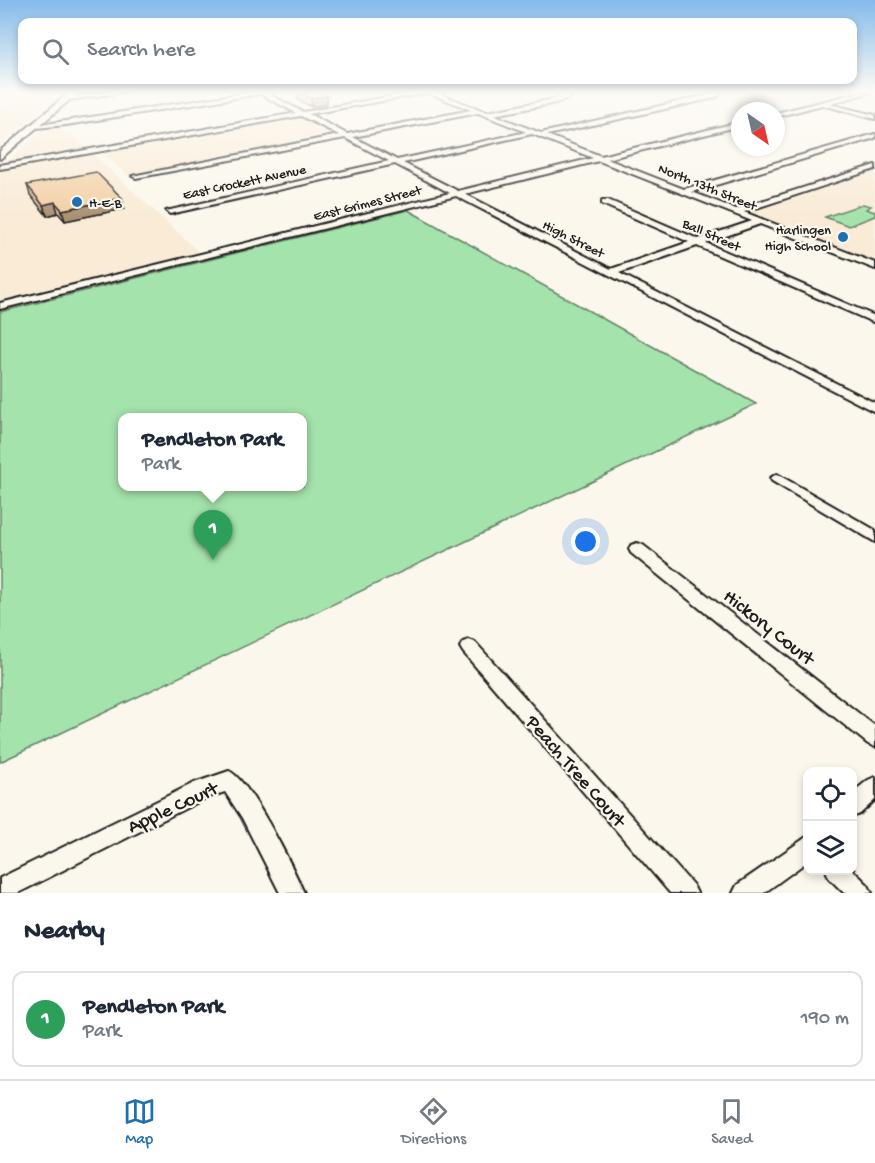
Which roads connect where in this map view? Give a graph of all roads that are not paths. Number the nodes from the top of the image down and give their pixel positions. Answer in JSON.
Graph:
{"nodes":[{"id":1,"x":27,"y":134,"type":"edge"},
{"id":2,"x":188,"y":134,"type":"edge"},
{"id":3,"x":340,"y":134,"type":"edge"},
{"id":4,"x":357,"y":134,"type":"edge"},
{"id":5,"x":537,"y":134,"type":"joint"},
{"id":6,"x":702,"y":134,"type":"edge"},
{"id":7,"x":345,"y":136,"type":"junction"},
{"id":8,"x":875,"y":136,"type":"edge"},
{"id":9,"x":0,"y":156,"type":"edge"},
{"id":10,"x":602,"y":159,"type":"junction"},
{"id":11,"x":396,"y":162,"type":"junction"},
{"id":12,"x":0,"y":166,"type":"edge"},
{"id":13,"x":875,"y":167,"type":"edge"},
{"id":14,"x":136,"y":176,"type":"dead end"},
{"id":15,"x":685,"y":191,"type":"junction"},
{"id":16,"x":457,"y":193,"type":"junction"},
{"id":17,"x":605,"y":202,"type":"dead end"},
{"id":18,"x":170,"y":211,"type":"dead end"},
{"id":19,"x":737,"y":211,"type":"junction"},
{"id":20,"x":760,"y":221,"type":"junction"},
{"id":21,"x":698,"y":242,"type":"junction"},
{"id":22,"x":875,"y":266,"type":"edge"},
{"id":23,"x":611,"y":272,"type":"junction"},
{"id":24,"x":0,"y":306,"type":"edge"},
{"id":25,"x":875,"y":320,"type":"edge"},
{"id":26,"x":875,"y":408,"type":"edge"},
{"id":27,"x":777,"y":478,"type":"dead end"},
{"id":28,"x":875,"y":537,"type":"edge"},
{"id":29,"x":637,"y":549,"type":"dead end"},
{"id":30,"x":469,"y":647,"type":"dead end"},
{"id":31,"x":875,"y":738,"type":"edge"},
{"id":32,"x":875,"y":787,"type":"edge"},
{"id":33,"x":857,"y":803,"type":"edge"},
{"id":34,"x":803,"y":850,"type":"edge"},
{"id":35,"x":842,"y":875,"type":"edge"},
{"id":36,"x":0,"y":890,"type":"edge"},
{"id":37,"x":292,"y":893,"type":"edge"},
{"id":38,"x":685,"y":893,"type":"edge"},
{"id":39,"x":745,"y":893,"type":"edge"},
{"id":40,"x":860,"y":893,"type":"edge"}],
"edges":[{"from":1,"to":9,"type":"main road"},
{"from":2,"to":12,"type":"street"},
{"from":3,"to":7,"type":"street","name":"High Street"},
{"from":4,"to":7,"type":"street"},
{"from":5,"to":10,"type":"street","name":"North 13th Street"},
{"from":5,"to":11,"type":"street","name":"East Crockett Avenue"},
{"from":6,"to":10,"type":"street","name":"East Grimes Street"},
{"from":7,"to":11,"type":"street","name":"High Street"},
{"from":7,"to":14,"type":"street"},
{"from":8,"to":15,"type":"street"},
{"from":10,"to":15,"type":"street","name":"North 13th Street"},
{"from":10,"to":16,"type":"street","name":"East Grimes Street"},
{"from":11,"to":16,"type":"street","name":"High Street"},
{"from":11,"to":18,"type":"street","name":"East Crockett Avenue"},
{"from":13,"to":19,"type":"street"},
{"from":15,"to":19,"type":"street","name":"North 13th Street"},
{"from":16,"to":23,"type":"street","name":"High Street"},
{"from":16,"to":24,"type":"street","name":"East Grimes Street"},
{"from":17,"to":21,"type":"street","name":"Ball Street"},
{"from":19,"to":20,"type":"street","name":"North 13th Street"},
{"from":20,"to":21,"type":"street"},
{"from":20,"to":22,"type":"street","name":"North 13th Street"},
{"from":21,"to":23,"type":"street"},
{"from":21,"to":25,"type":"street","name":"Ball Street"},
{"from":23,"to":26,"type":"street","name":"High Street"},
{"from":27,"to":28,"type":"street"},
{"from":29,"to":31,"type":"street","name":"Hickory Court"},
{"from":30,"to":38,"type":"street","name":"Peach Tree Court"},
{"from":32,"to":33,"type":"street"},
{"from":34,"to":39,"type":"street"},
{"from":35,"to":40,"type":"street"},
{"from":36,"to":37,"type":"street","name":"Apple Court"}]}
